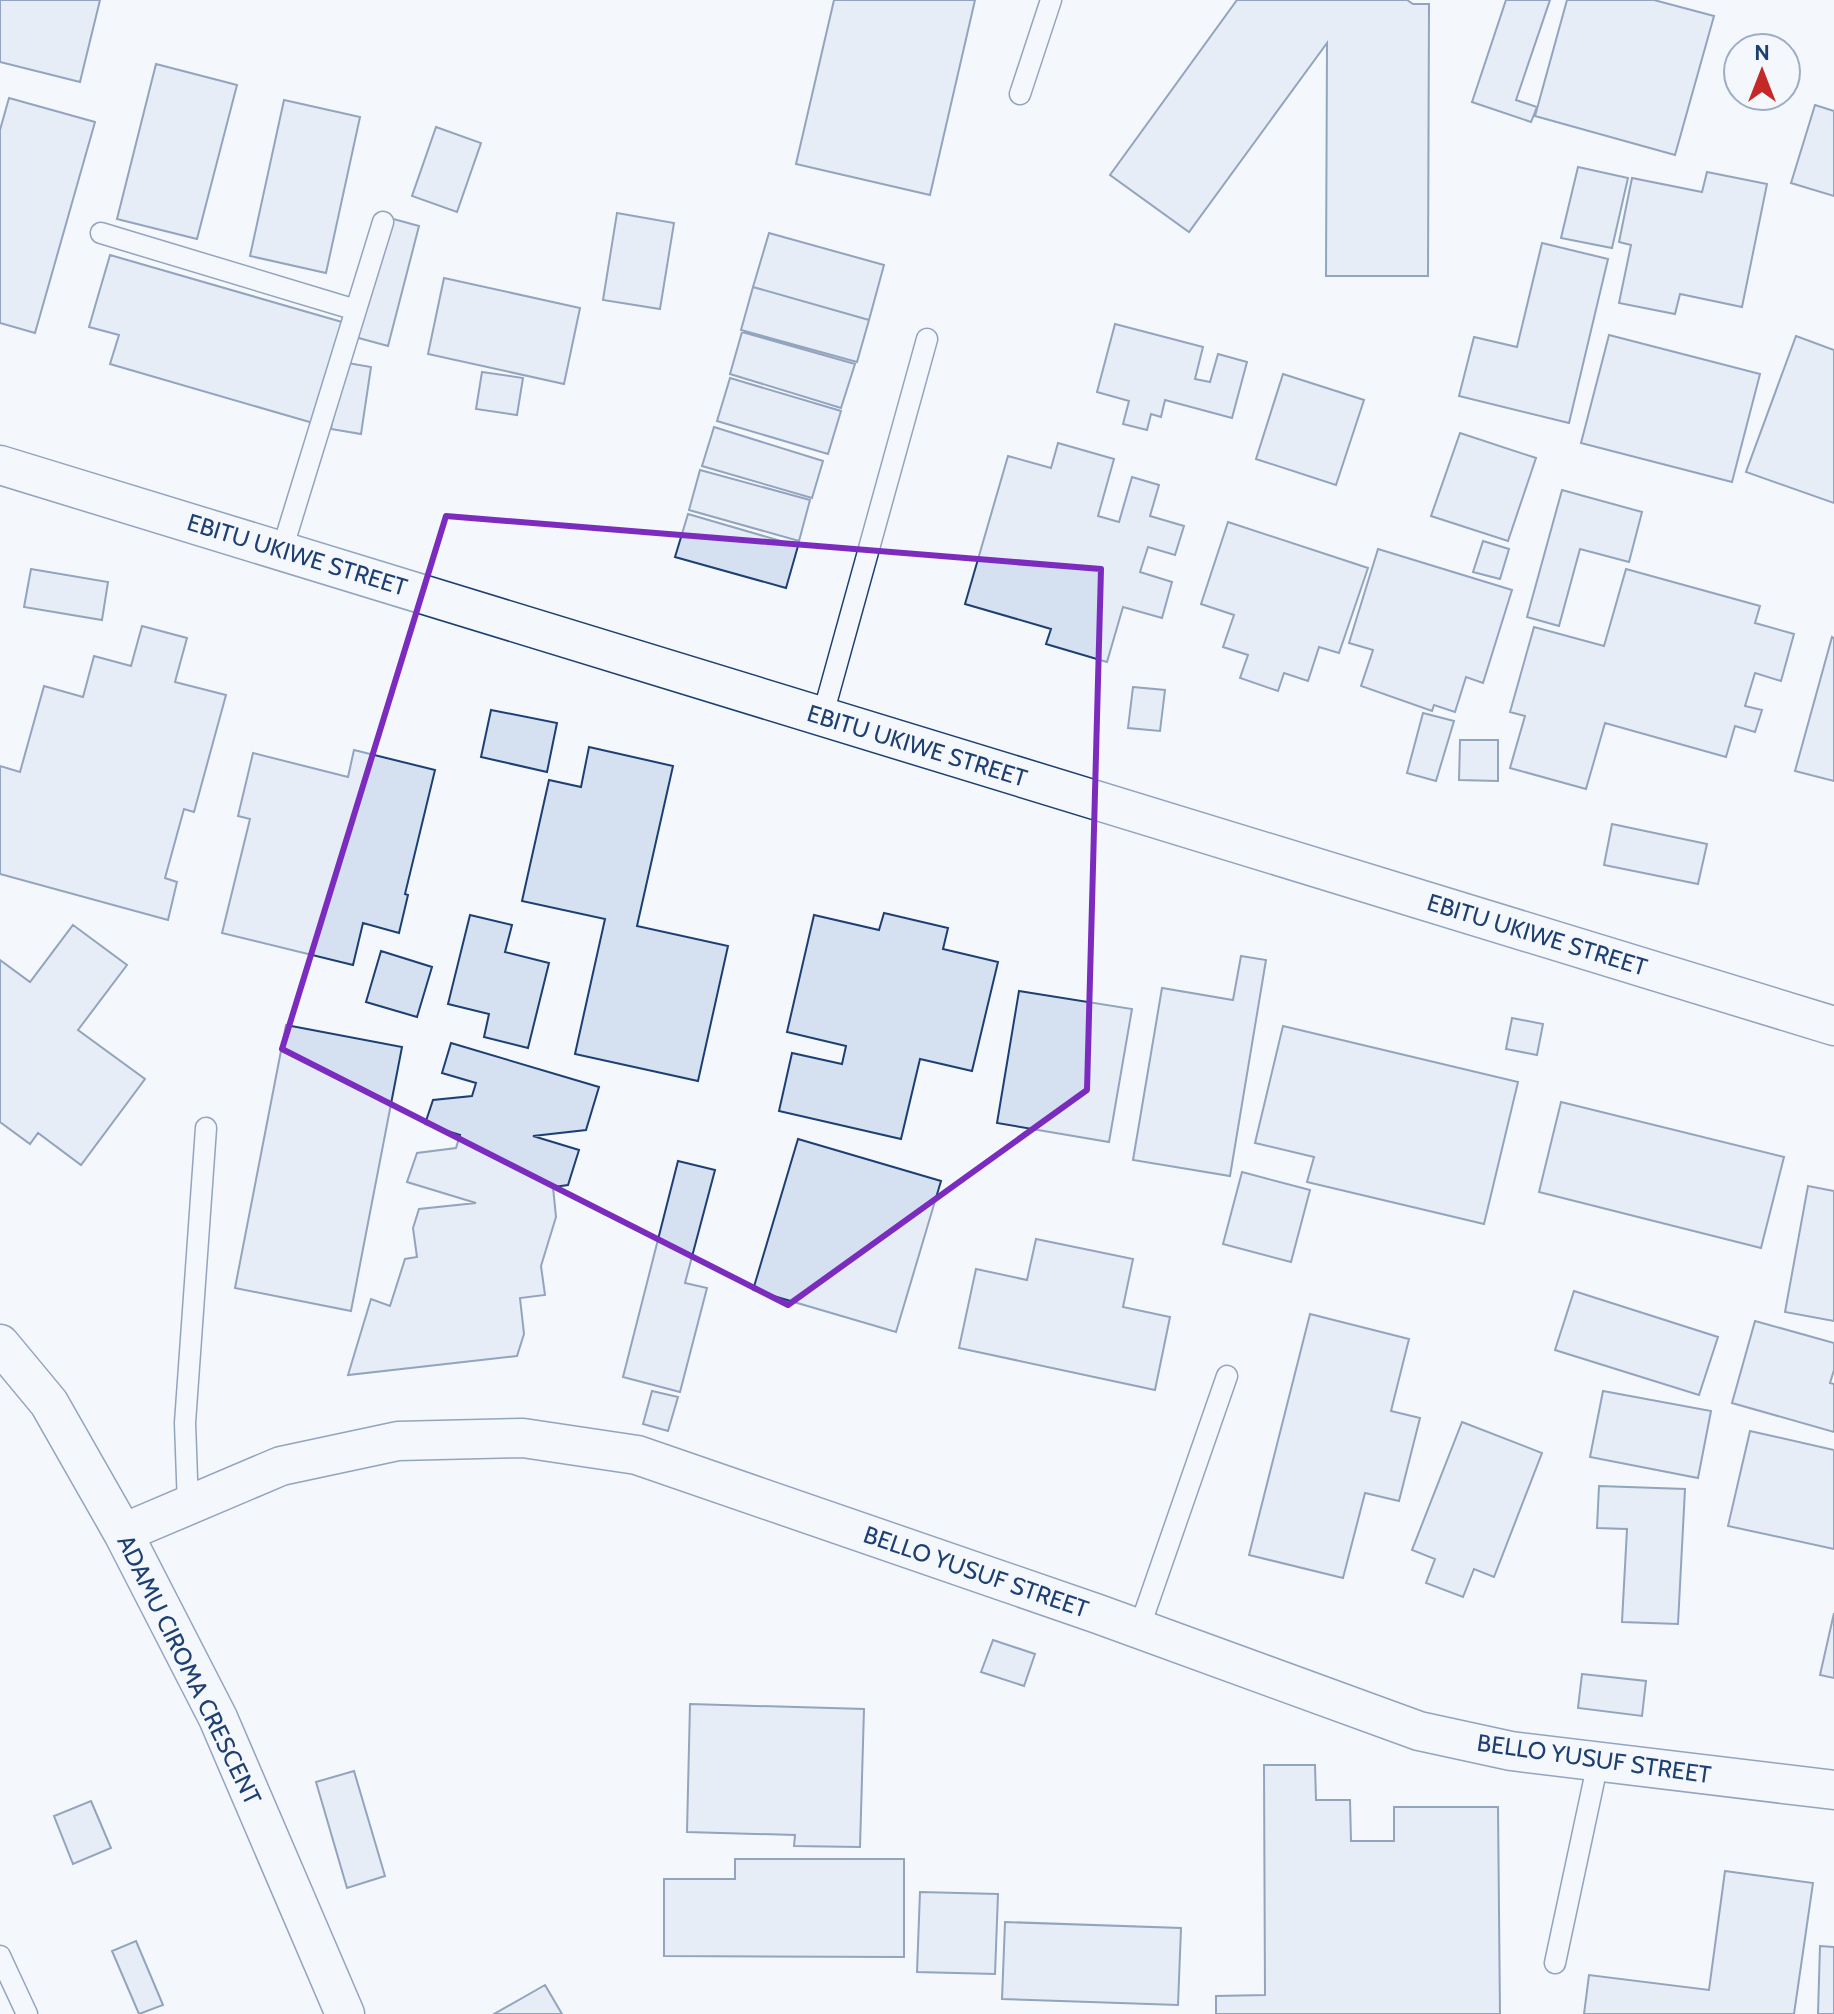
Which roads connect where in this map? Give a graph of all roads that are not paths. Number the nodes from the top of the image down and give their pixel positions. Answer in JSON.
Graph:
{"nodes":[{"id":1,"x":1051,"y":0,"type":"edge"},
{"id":2,"x":1020,"y":94,"type":"dead end"},
{"id":3,"x":383,"y":222,"type":"dead end"},
{"id":4,"x":101,"y":233,"type":"dead end"},
{"id":5,"x":356,"y":310,"type":"junction"},
{"id":6,"x":927,"y":339,"type":"dead end"},
{"id":7,"x":0,"y":465,"type":"edge"},
{"id":8,"x":282,"y":550,"type":"junction"},
{"id":9,"x":822,"y":718,"type":"junction"},
{"id":10,"x":1834,"y":1026,"type":"edge"},
{"id":11,"x":206,"y":1128,"type":"dead end"},
{"id":12,"x":0,"y":1344,"type":"edge"},
{"id":13,"x":1227,"y":1376,"type":"dead end"},
{"id":14,"x":188,"y":1506,"type":"junction"},
{"id":15,"x":123,"y":1533,"type":"junction"},
{"id":16,"x":1139,"y":1629,"type":"junction"},
{"id":17,"x":1598,"y":1762,"type":"junction"},
{"id":18,"x":1834,"y":1790,"type":"edge"},
{"id":19,"x":0,"y":1956,"type":"edge"},
{"id":20,"x":1555,"y":1963,"type":"dead end"},
{"id":21,"x":27,"y":2014,"type":"edge"},
{"id":22,"x":345,"y":2014,"type":"edge"}],
"edges":[{"from":1,"to":2,"type":"lane"},
{"from":3,"to":5,"type":"lane"},
{"from":4,"to":5,"type":"lane"},
{"from":5,"to":8,"type":"lane"},
{"from":6,"to":9,"type":"lane"},
{"from":7,"to":8,"type":"street","name":"EBITU UKIWE STREET"},
{"from":8,"to":9,"type":"street","name":"EBITU UKIWE STREET"},
{"from":9,"to":10,"type":"street","name":"EBITU UKIWE STREET"},
{"from":11,"to":14,"type":"lane"},
{"from":12,"to":15,"type":"street","name":"ADAMU CIROMA CRESCENT"},
{"from":13,"to":16,"type":"lane"},
{"from":14,"to":15,"type":"street","name":"BELLO YUSUF STREET"},
{"from":14,"to":16,"type":"street","name":"BELLO YUSUF STREET"},
{"from":15,"to":22,"type":"street","name":"ADAMU CIROMA CRESCENT"},
{"from":16,"to":17,"type":"street","name":"BELLO YUSUF STREET"},
{"from":17,"to":18,"type":"street","name":"BELLO YUSUF STREET"},
{"from":17,"to":20,"type":"lane"},
{"from":19,"to":21,"type":"lane"}]}
